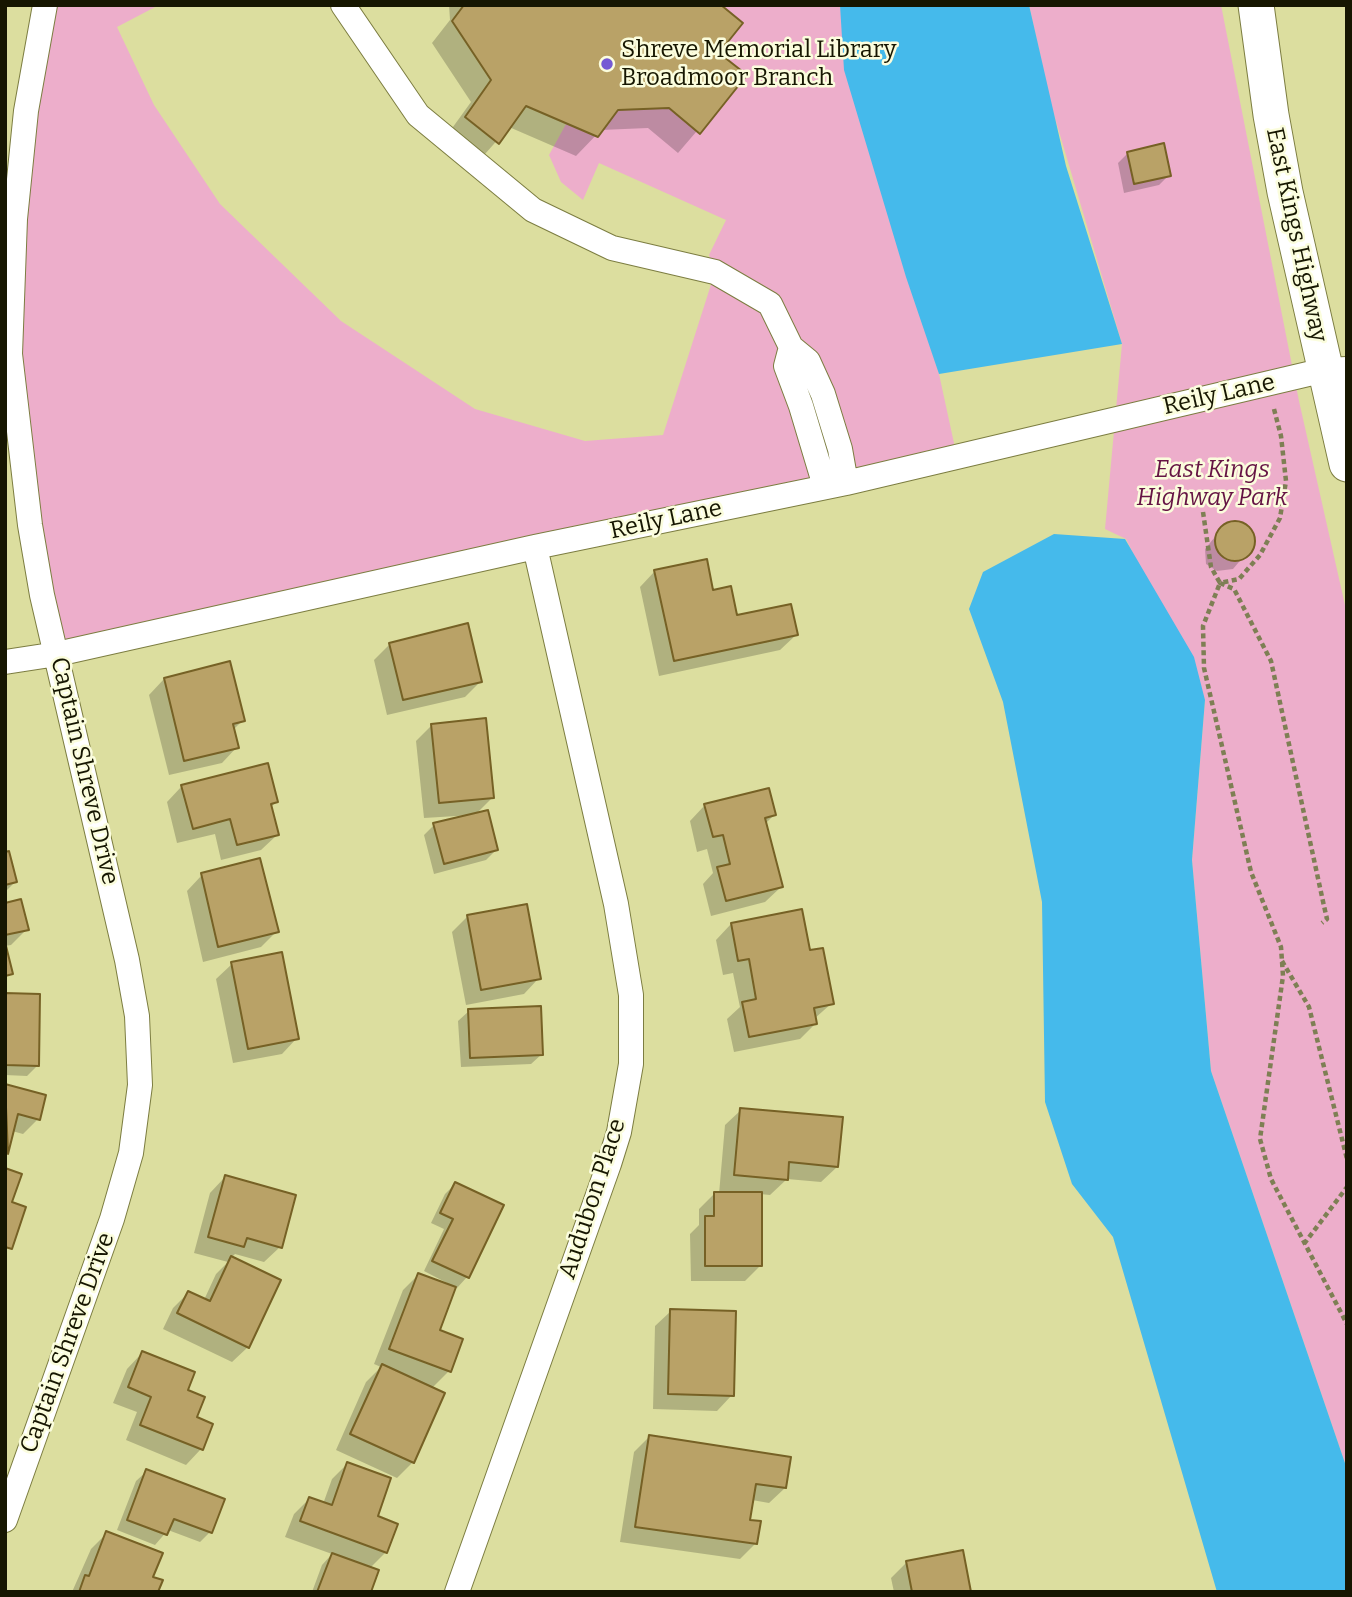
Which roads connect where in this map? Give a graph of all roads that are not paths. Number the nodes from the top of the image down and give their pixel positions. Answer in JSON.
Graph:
{"nodes":[{"id":1,"x":45,"y":5,"type":"edge"},
{"id":2,"x":343,"y":5,"type":"edge"},
{"id":3,"x":1256,"y":5,"type":"edge"},
{"id":4,"x":1336,"y":369,"type":"edge"},
{"id":5,"x":1347,"y":464,"type":"edge"},
{"id":6,"x":835,"y":485,"type":"junction"},
{"id":7,"x":535,"y":547,"type":"junction"},
{"id":8,"x":57,"y":654,"type":"junction"},
{"id":9,"x":5,"y":662,"type":"edge"},
{"id":10,"x":7,"y":1509,"type":"edge"},
{"id":11,"x":457,"y":1592,"type":"edge"}],
"edges":[{"from":1,"to":8,"type":"street","name":"Captain Shreve Drive"},
{"from":2,"to":6,"type":"street"},
{"from":3,"to":4,"type":"main road","name":"East Kings Highway"},
{"from":4,"to":5,"type":"main road","name":"East Kings Highway"},
{"from":4,"to":6,"type":"street","name":"Reily Lane"},
{"from":6,"to":7,"type":"street","name":"Reily Lane"},
{"from":7,"to":8,"type":"street","name":"Reily Lane"},
{"from":7,"to":11,"type":"street","name":"Audubon Place"},
{"from":8,"to":9,"type":"street","name":"Reily Lane"},
{"from":8,"to":10,"type":"street","name":"Captain Shreve Drive"}]}
